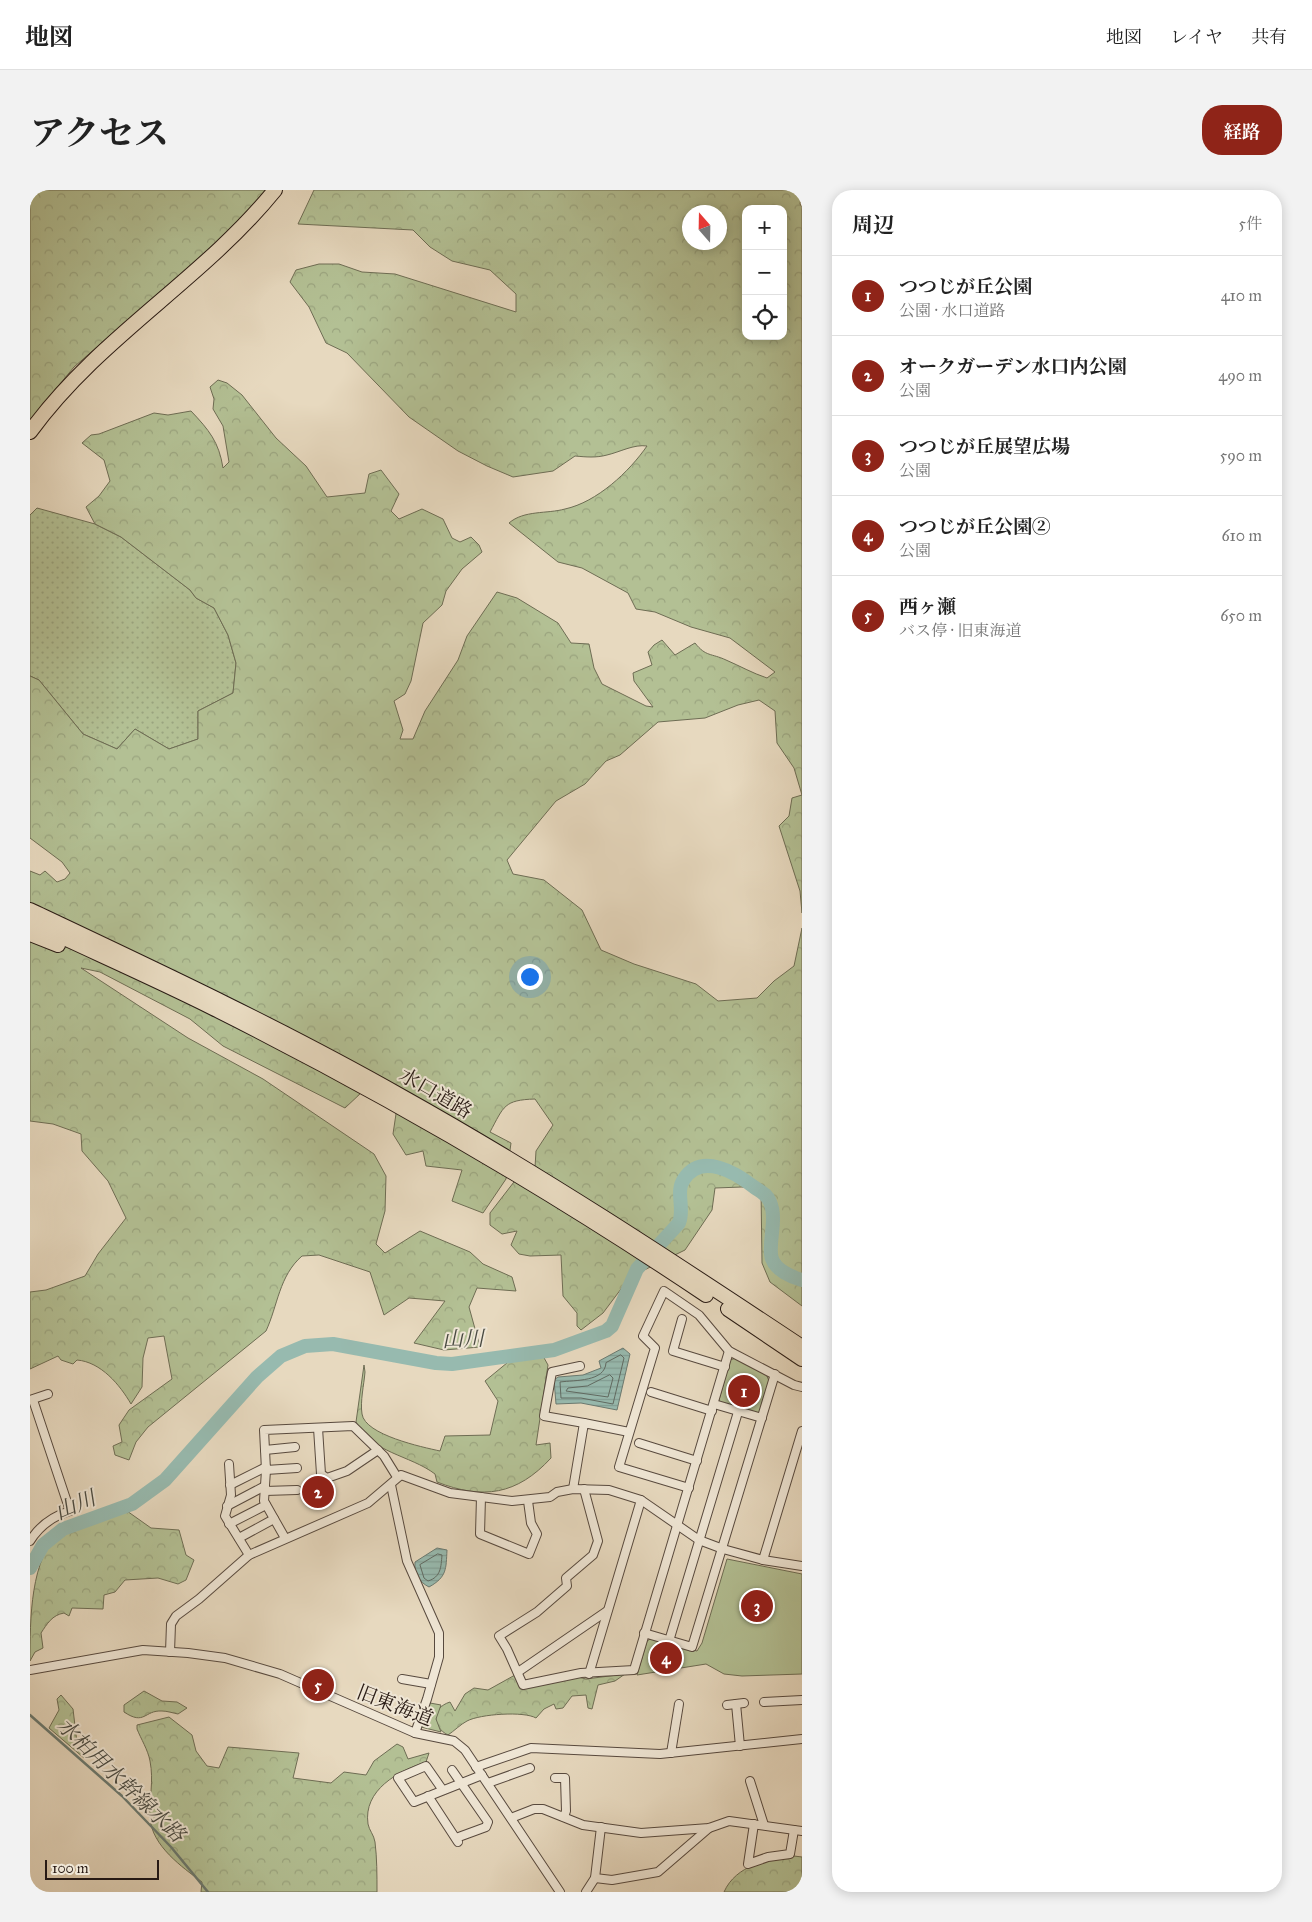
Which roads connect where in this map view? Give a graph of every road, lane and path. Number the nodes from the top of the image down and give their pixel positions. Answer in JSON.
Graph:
{"nodes":[{"id":1,"x":275,"y":190,"type":"edge"},
{"id":2,"x":30,"y":432,"type":"edge"},
{"id":3,"x":30,"y":900,"type":"edge"},
{"id":4,"x":30,"y":910,"type":"edge"},
{"id":5,"x":30,"y":922,"type":"edge"},
{"id":6,"x":30,"y":934,"type":"edge"},
{"id":7,"x":116,"y":950,"type":"junction"},
{"id":8,"x":138,"y":973,"type":"junction"},
{"id":9,"x":638,"y":1245,"type":"junction"},
{"id":10,"x":666,"y":1263,"type":"junction"},
{"id":11,"x":682,"y":1319,"type":"dead end"},
{"id":12,"x":802,"y":1347,"type":"edge"},
{"id":13,"x":730,"y":1351,"type":"junction"},
{"id":14,"x":802,"y":1359,"type":"edge"},
{"id":15,"x":580,"y":1366,"type":"dead end"},
{"id":16,"x":725,"y":1366,"type":"junction"},
{"id":17,"x":775,"y":1374,"type":"junction"},
{"id":18,"x":802,"y":1387,"type":"edge"},
{"id":19,"x":651,"y":1392,"type":"dead end"},
{"id":20,"x":48,"y":1394,"type":"dead end"},
{"id":21,"x":31,"y":1400,"type":"edge"},
{"id":22,"x":713,"y":1408,"type":"junction"},
{"id":23,"x":738,"y":1412,"type":"junction"},
{"id":24,"x":762,"y":1418,"type":"junction"},
{"id":25,"x":584,"y":1424,"type":"junction"},
{"id":26,"x":318,"y":1428,"type":"junction"},
{"id":27,"x":802,"y":1431,"type":"edge"},
{"id":28,"x":628,"y":1432,"type":"junction"},
{"id":29,"x":639,"y":1443,"type":"dead end"},
{"id":30,"x":295,"y":1447,"type":"dead end"},
{"id":31,"x":266,"y":1450,"type":"junction"},
{"id":32,"x":378,"y":1450,"type":"junction"},
{"id":33,"x":697,"y":1461,"type":"junction"},
{"id":34,"x":228,"y":1464,"type":"dead end"},
{"id":35,"x":297,"y":1468,"type":"dead end"},
{"id":36,"x":266,"y":1469,"type":"junction"},
{"id":37,"x":397,"y":1477,"type":"junction"},
{"id":38,"x":230,"y":1485,"type":"junction"},
{"id":39,"x":391,"y":1485,"type":"junction"},
{"id":40,"x":265,"y":1488,"type":"junction"},
{"id":41,"x":689,"y":1488,"type":"junction"},
{"id":42,"x":573,"y":1489,"type":"junction"},
{"id":43,"x":584,"y":1489,"type":"junction"},
{"id":44,"x":297,"y":1490,"type":"dead end"},
{"id":45,"x":481,"y":1497,"type":"junction"},
{"id":46,"x":641,"y":1500,"type":"junction"},
{"id":47,"x":528,"y":1501,"type":"junction"},
{"id":48,"x":266,"y":1505,"type":"junction"},
{"id":49,"x":227,"y":1506,"type":"junction"},
{"id":50,"x":274,"y":1519,"type":"junction"},
{"id":51,"x":229,"y":1524,"type":"junction"},
{"id":52,"x":677,"y":1526,"type":"junction"},
{"id":53,"x":31,"y":1536,"type":"edge"},
{"id":54,"x":238,"y":1538,"type":"junction"},
{"id":55,"x":285,"y":1538,"type":"junction"},
{"id":56,"x":699,"y":1540,"type":"junction"},
{"id":57,"x":723,"y":1549,"type":"junction"},
{"id":58,"x":249,"y":1555,"type":"junction"},
{"id":59,"x":763,"y":1560,"type":"junction"},
{"id":60,"x":802,"y":1566,"type":"edge"},
{"id":61,"x":607,"y":1611,"type":"junction"},
{"id":62,"x":644,"y":1633,"type":"junction"},
{"id":63,"x":669,"y":1640,"type":"junction"},
{"id":64,"x":170,"y":1652,"type":"junction"},
{"id":65,"x":30,"y":1670,"type":"edge"},
{"id":66,"x":518,"y":1672,"type":"junction"},
{"id":67,"x":589,"y":1674,"type":"junction"},
{"id":68,"x":402,"y":1679,"type":"dead end"},
{"id":69,"x":431,"y":1684,"type":"junction"},
{"id":70,"x":802,"y":1700,"type":"edge"},
{"id":71,"x":764,"y":1702,"type":"dead end"},
{"id":72,"x":679,"y":1704,"type":"dead end"},
{"id":73,"x":727,"y":1705,"type":"dead end"},
{"id":74,"x":415,"y":1732,"type":"junction"},
{"id":75,"x":802,"y":1739,"type":"edge"},
{"id":76,"x":740,"y":1746,"type":"junction"},
{"id":77,"x":671,"y":1753,"type":"junction"},
{"id":78,"x":476,"y":1766,"type":"junction"},
{"id":79,"x":530,"y":1768,"type":"dead end"},
{"id":80,"x":452,"y":1770,"type":"dead end"},
{"id":81,"x":482,"y":1775,"type":"junction"},
{"id":82,"x":555,"y":1778,"type":"dead end"},
{"id":83,"x":750,"y":1781,"type":"dead end"},
{"id":84,"x":461,"y":1782,"type":"junction"},
{"id":85,"x":488,"y":1783,"type":"junction"},
{"id":86,"x":442,"y":1789,"type":"junction"},
{"id":87,"x":428,"y":1796,"type":"junction"},
{"id":88,"x":564,"y":1817,"type":"junction"},
{"id":89,"x":511,"y":1818,"type":"junction"},
{"id":90,"x":754,"y":1824,"type":"junction"},
{"id":91,"x":764,"y":1825,"type":"junction"},
{"id":92,"x":601,"y":1827,"type":"junction"},
{"id":93,"x":709,"y":1828,"type":"junction"},
{"id":94,"x":798,"y":1830,"type":"edge"},
{"id":95,"x":595,"y":1878,"type":"junction"},
{"id":96,"x":560,"y":1892,"type":"edge"},
{"id":97,"x":586,"y":1892,"type":"edge"}],
"edges":[{"from":1,"to":2,"type":"highway"},
{"from":3,"to":7,"type":"highway"},
{"from":4,"to":7,"type":"highway","name":"水口道路"},
{"from":5,"to":8,"type":"highway","name":"水口道路"},
{"from":6,"to":8,"type":"highway"},
{"from":7,"to":9,"type":"highway","name":"水口道路"},
{"from":8,"to":9,"type":"highway","name":"水口道路"},
{"from":9,"to":10,"type":"highway","name":"水口道路"},
{"from":10,"to":12,"type":"highway","name":"水口道路"},
{"from":10,"to":14,"type":"highway","name":"水口道路"},
{"from":11,"to":16,"type":"street"},
{"from":13,"to":16,"type":"street"},
{"from":13,"to":17,"type":"street"},
{"from":13,"to":28,"type":"street"},
{"from":15,"to":25,"type":"street"},
{"from":16,"to":22,"type":"street"},
{"from":17,"to":18,"type":"street"},
{"from":17,"to":24,"type":"street"},
{"from":19,"to":22,"type":"street"},
{"from":20,"to":21,"type":"street"},
{"from":21,"to":53,"type":"street"},
{"from":22,"to":23,"type":"street"},
{"from":22,"to":33,"type":"street"},
{"from":23,"to":24,"type":"street"},
{"from":23,"to":56,"type":"street"},
{"from":24,"to":57,"type":"street"},
{"from":25,"to":28,"type":"street"},
{"from":25,"to":42,"type":"street"},
{"from":26,"to":31,"type":"street"},
{"from":26,"to":32,"type":"street"},
{"from":26,"to":32,"type":"street"},
{"from":27,"to":59,"type":"street"},
{"from":28,"to":41,"type":"street"},
{"from":29,"to":33,"type":"street"},
{"from":30,"to":31,"type":"street"},
{"from":31,"to":36,"type":"street"},
{"from":32,"to":37,"type":"street"},
{"from":33,"to":41,"type":"street"},
{"from":34,"to":38,"type":"street"},
{"from":35,"to":36,"type":"street"},
{"from":36,"to":38,"type":"street"},
{"from":36,"to":40,"type":"street"},
{"from":37,"to":39,"type":"street"},
{"from":37,"to":45,"type":"street"},
{"from":38,"to":49,"type":"street"},
{"from":39,"to":55,"type":"street"},
{"from":39,"to":69,"type":"street"},
{"from":40,"to":44,"type":"street"},
{"from":40,"to":48,"type":"street"},
{"from":40,"to":49,"type":"street"},
{"from":41,"to":52,"type":"street"},
{"from":42,"to":43,"type":"street"},
{"from":42,"to":47,"type":"street"},
{"from":43,"to":46,"type":"street"},
{"from":43,"to":66,"type":"street"},
{"from":45,"to":47,"type":"street"},
{"from":45,"to":47,"type":"street"},
{"from":46,"to":52,"type":"street"},
{"from":46,"to":61,"type":"street"},
{"from":48,"to":50,"type":"street"},
{"from":48,"to":51,"type":"street"},
{"from":49,"to":51,"type":"street"},
{"from":50,"to":54,"type":"street"},
{"from":50,"to":55,"type":"street"},
{"from":51,"to":54,"type":"street"},
{"from":52,"to":56,"type":"street"},
{"from":52,"to":62,"type":"street"},
{"from":54,"to":58,"type":"street"},
{"from":55,"to":58,"type":"street"},
{"from":56,"to":57,"type":"street"},
{"from":56,"to":63,"type":"street"},
{"from":57,"to":59,"type":"street"},
{"from":57,"to":63,"type":"street"},
{"from":58,"to":64,"type":"street"},
{"from":59,"to":60,"type":"street"},
{"from":61,"to":66,"type":"street"},
{"from":61,"to":67,"type":"street"},
{"from":62,"to":63,"type":"street"},
{"from":62,"to":67,"type":"street"},
{"from":64,"to":65,"type":"street","name":"旧東海道"},
{"from":64,"to":74,"type":"street","name":"旧東海道"},
{"from":66,"to":67,"type":"street"},
{"from":68,"to":69,"type":"street"},
{"from":69,"to":74,"type":"street"},
{"from":70,"to":71,"type":"street"},
{"from":72,"to":77,"type":"street"},
{"from":73,"to":76,"type":"street"},
{"from":74,"to":78,"type":"street","name":"旧東海道"},
{"from":75,"to":76,"type":"street"},
{"from":76,"to":77,"type":"street"},
{"from":77,"to":78,"type":"street"},
{"from":78,"to":81,"type":"street","name":"旧東海道"},
{"from":79,"to":85,"type":"street"},
{"from":80,"to":84,"type":"street"},
{"from":81,"to":84,"type":"street"},
{"from":81,"to":85,"type":"street","name":"旧東海道"},
{"from":82,"to":88,"type":"street"},
{"from":83,"to":91,"type":"street"},
{"from":84,"to":86,"type":"street"},
{"from":84,"to":87,"type":"street"},
{"from":85,"to":89,"type":"street","name":"旧東海道"},
{"from":86,"to":87,"type":"street"},
{"from":86,"to":87,"type":"street"},
{"from":88,"to":89,"type":"street"},
{"from":88,"to":92,"type":"street"},
{"from":89,"to":96,"type":"street","name":"旧東海道"},
{"from":90,"to":91,"type":"street"},
{"from":90,"to":93,"type":"street"},
{"from":90,"to":94,"type":"street"},
{"from":91,"to":94,"type":"street"},
{"from":92,"to":93,"type":"street"},
{"from":92,"to":95,"type":"street"},
{"from":93,"to":95,"type":"street"},
{"from":95,"to":97,"type":"street"}]}
